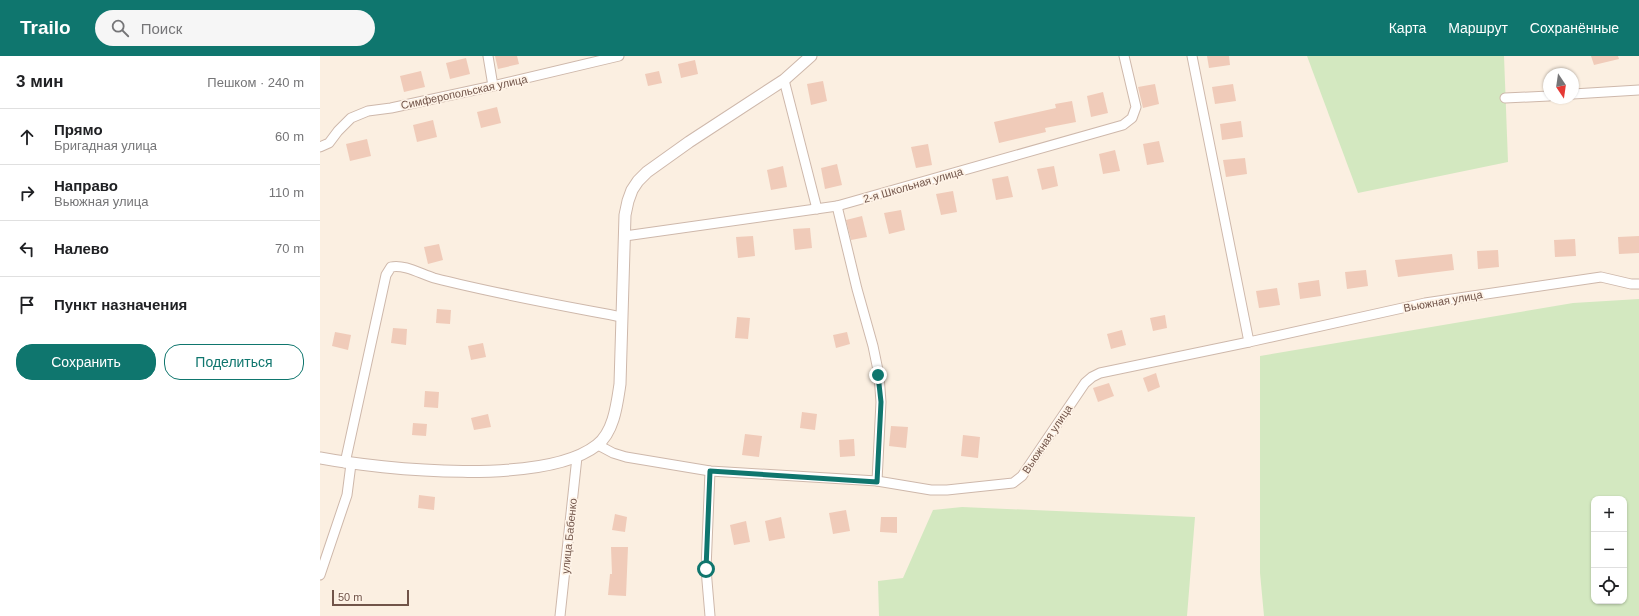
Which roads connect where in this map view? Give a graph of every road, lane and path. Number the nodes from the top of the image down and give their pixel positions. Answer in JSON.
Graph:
{"nodes":[{"id":1,"x":488,"y":56,"type":"edge"},
{"id":2,"x":619,"y":56,"type":"edge"},
{"id":3,"x":811,"y":56,"type":"edge"},
{"id":4,"x":1124,"y":56,"type":"edge"},
{"id":5,"x":1192,"y":56,"type":"edge"},
{"id":6,"x":784,"y":80,"type":"junction"},
{"id":7,"x":493,"y":86,"type":"junction"},
{"id":8,"x":1639,"y":90,"type":"edge"},
{"id":9,"x":1579,"y":94,"type":"edge"},
{"id":10,"x":1543,"y":96,"type":"edge"},
{"id":11,"x":1505,"y":98,"type":"dead end"},
{"id":12,"x":320,"y":146,"type":"edge"},
{"id":13,"x":837,"y":206,"type":"junction"},
{"id":14,"x":817,"y":210,"type":"junction"},
{"id":15,"x":625,"y":236,"type":"junction"},
{"id":16,"x":1639,"y":284,"type":"edge"},
{"id":17,"x":622,"y":317,"type":"junction"},
{"id":18,"x":1248,"y":342,"type":"junction"},
{"id":19,"x":598,"y":445,"type":"junction"},
{"id":20,"x":577,"y":457,"type":"junction"},
{"id":21,"x":320,"y":458,"type":"edge"},
{"id":22,"x":348,"y":463,"type":"junction"},
{"id":23,"x":710,"y":471,"type":"junction"},
{"id":24,"x":877,"y":482,"type":"junction"},
{"id":25,"x":320,"y":575,"type":"edge"},
{"id":26,"x":560,"y":616,"type":"edge"},
{"id":27,"x":710,"y":616,"type":"edge"}],
"edges":[{"from":1,"to":7,"type":"street"},
{"from":2,"to":7,"type":"street","name":"Симферопольская улица"},
{"from":3,"to":6,"type":"street"},
{"from":4,"to":13,"type":"street","name":"2-я Школьная улица"},
{"from":5,"to":18,"type":"street"},
{"from":6,"to":14,"type":"street"},
{"from":6,"to":15,"type":"street"},
{"from":7,"to":12,"type":"street","name":"Симферопольская улица"},
{"from":8,"to":9,"type":"street"},
{"from":10,"to":11,"type":"street"},
{"from":13,"to":14,"type":"street","name":"2-я Школьная улица"},
{"from":13,"to":24,"type":"street"},
{"from":14,"to":15,"type":"street","name":"2-я Школьная улица"},
{"from":15,"to":17,"type":"street"},
{"from":16,"to":18,"type":"street","name":"Вьюжная улица"},
{"from":17,"to":19,"type":"street"},
{"from":17,"to":22,"type":"street"},
{"from":18,"to":24,"type":"street","name":"Вьюжная улица"},
{"from":19,"to":20,"type":"street"},
{"from":19,"to":23,"type":"street","name":"Вьюжная улица"},
{"from":20,"to":22,"type":"street"},
{"from":20,"to":26,"type":"street","name":"улица Бабенко"},
{"from":21,"to":22,"type":"street"},
{"from":22,"to":25,"type":"street"},
{"from":23,"to":24,"type":"street","name":"Вьюжная улица"},
{"from":23,"to":27,"type":"street"}]}
